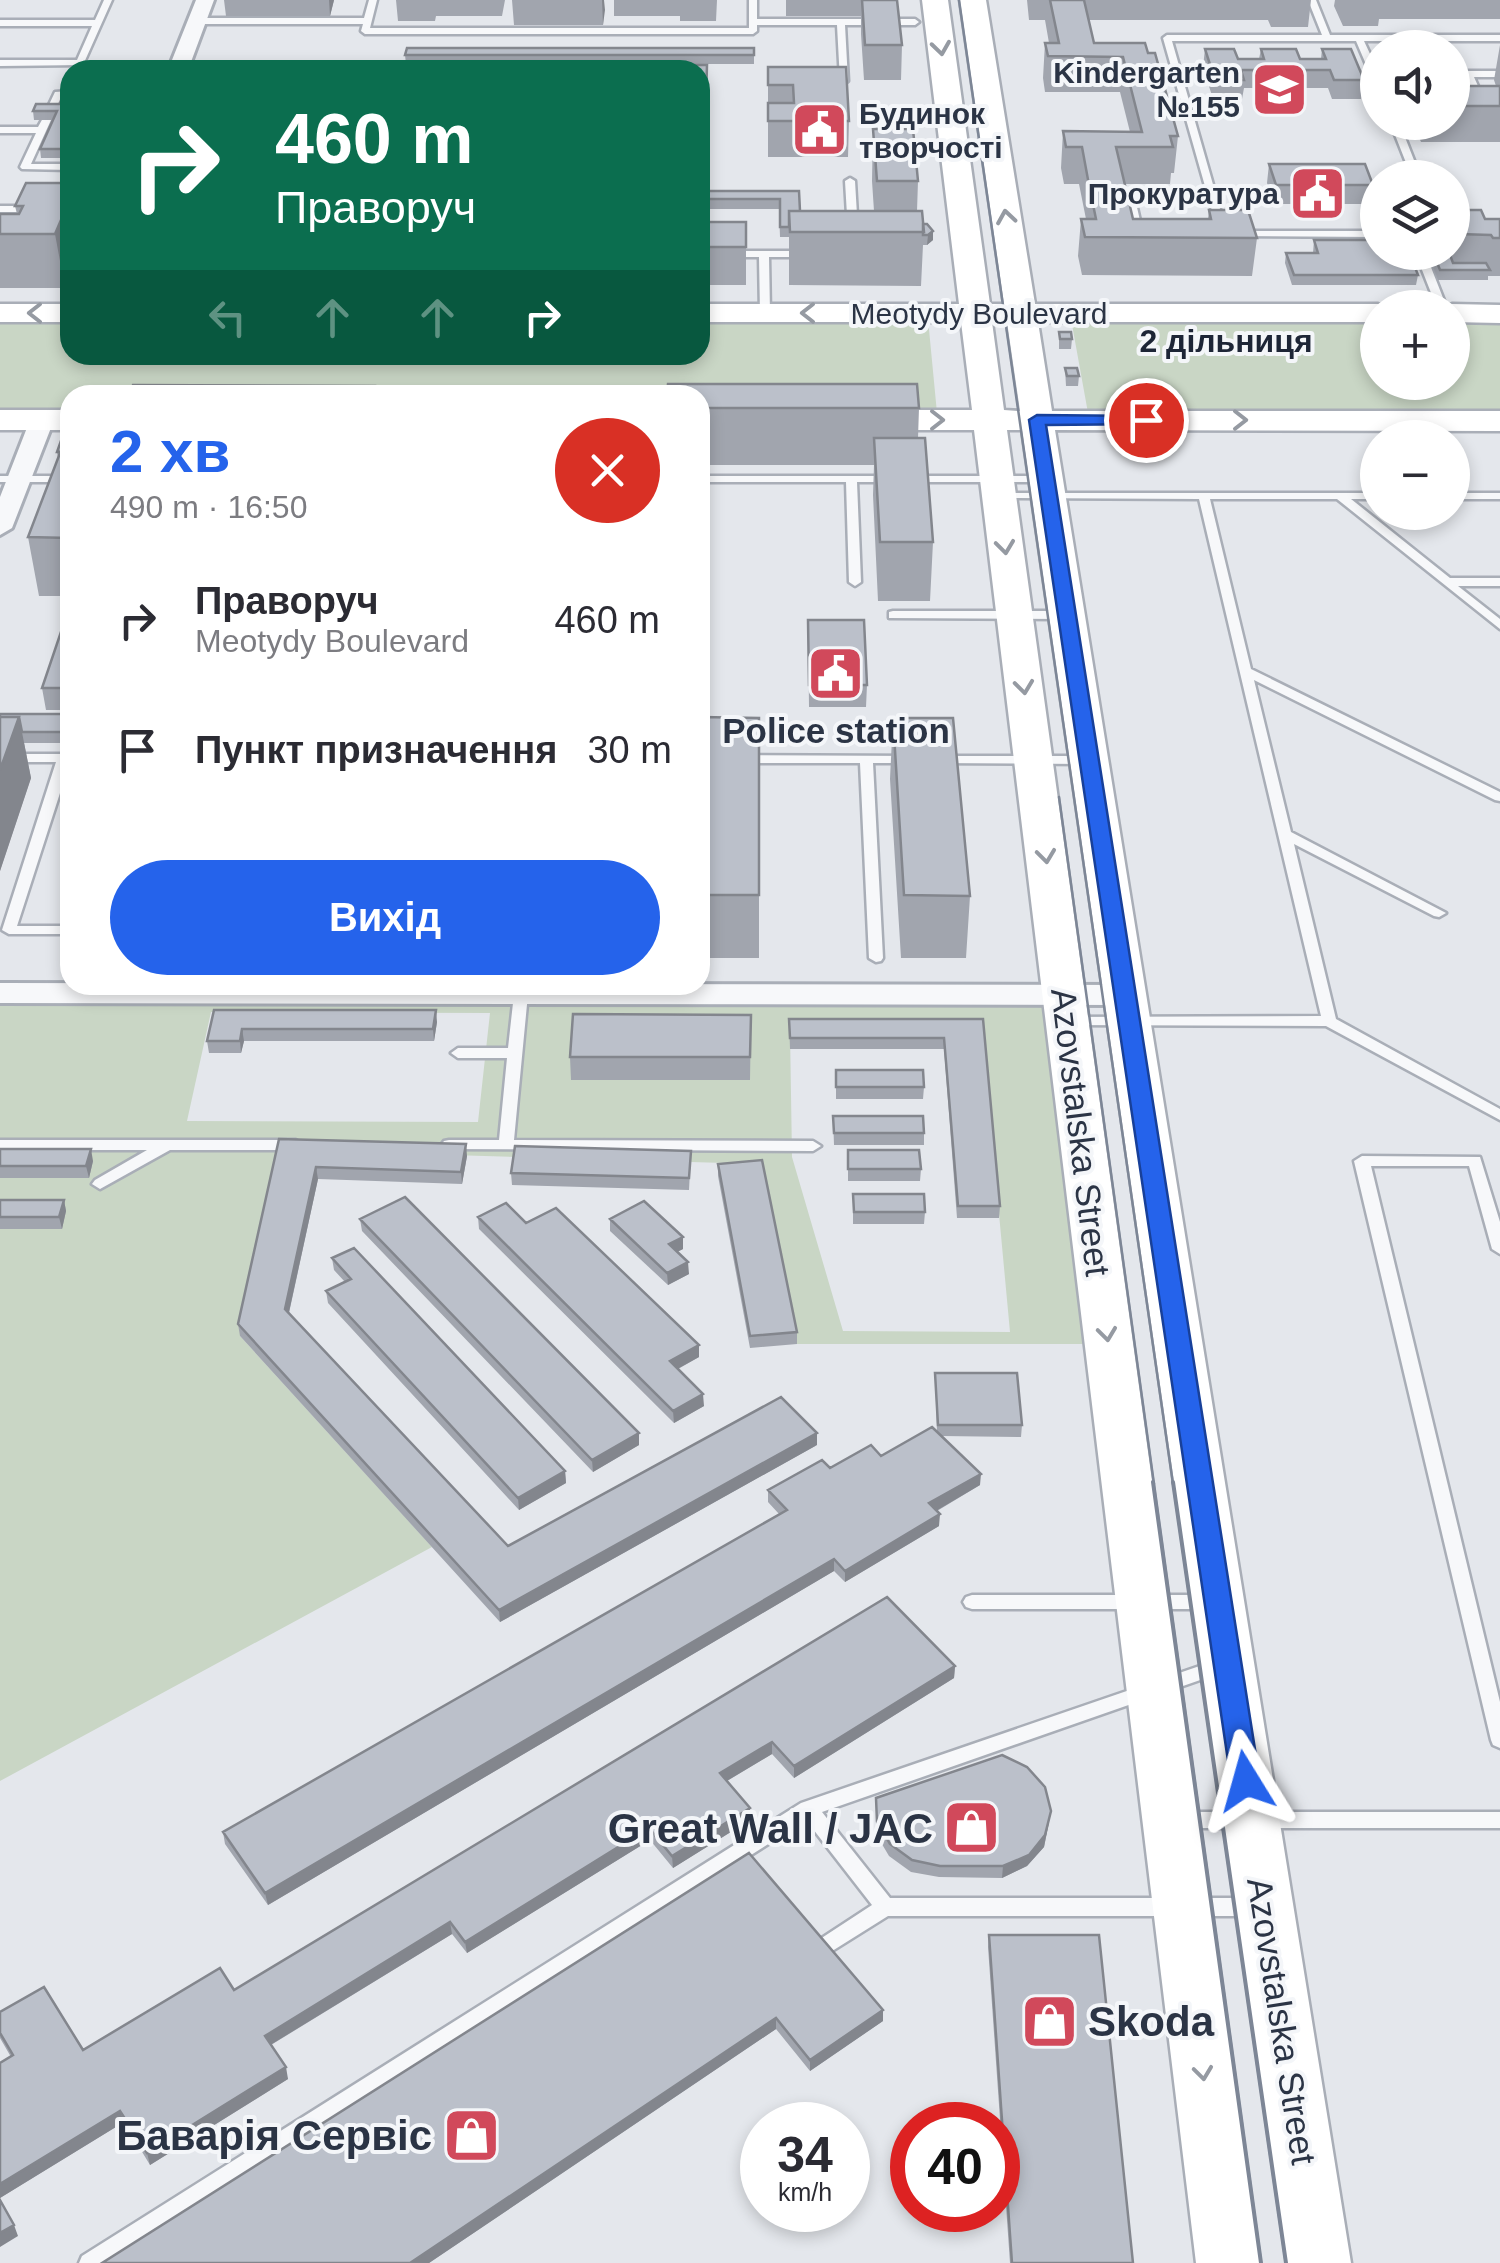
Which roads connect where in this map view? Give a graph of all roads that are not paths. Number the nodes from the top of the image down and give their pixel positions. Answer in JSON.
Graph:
{"nodes":[{"id":1,"x":108,"y":0,"type":"edge"},
{"id":2,"x":205,"y":0,"type":"edge"},
{"id":3,"x":373,"y":0,"type":"edge"},
{"id":4,"x":753,"y":0,"type":"edge"},
{"id":5,"x":972,"y":0,"type":"edge"},
{"id":6,"x":1312,"y":0,"type":"edge"},
{"id":7,"x":925,"y":11,"type":"edge"},
{"id":8,"x":197,"y":21,"type":"junction"},
{"id":9,"x":368,"y":21,"type":"junction"},
{"id":10,"x":754,"y":22,"type":"junction"},
{"id":11,"x":840,"y":22,"type":"junction"},
{"id":12,"x":0,"y":23,"type":"edge"},
{"id":13,"x":98,"y":23,"type":"junction"},
{"id":14,"x":1327,"y":38,"type":"junction"},
{"id":15,"x":1359,"y":38,"type":"joint"},
{"id":16,"x":1500,"y":38,"type":"edge"},
{"id":17,"x":81,"y":60,"type":"edge"},
{"id":18,"x":182,"y":60,"type":"edge"},
{"id":19,"x":0,"y":63,"type":"edge"},
{"id":20,"x":60,"y":63,"type":"edge"},
{"id":21,"x":1470,"y":74,"type":"edge"},
{"id":22,"x":1500,"y":74,"type":"edge"},
{"id":23,"x":1470,"y":78,"type":"edge"},
{"id":24,"x":844,"y":80,"type":"edge"},
{"id":25,"x":60,"y":94,"type":"edge"},
{"id":26,"x":1470,"y":113,"type":"edge"},
{"id":27,"x":46,"y":121,"type":"junction"},
{"id":28,"x":0,"y":130,"type":"edge"},
{"id":29,"x":60,"y":167,"type":"edge"},
{"id":30,"x":850,"y":181,"type":"dead end"},
{"id":31,"x":1131,"y":203,"type":"edge"},
{"id":32,"x":0,"y":208,"type":"edge"},
{"id":33,"x":60,"y":209,"type":"edge"},
{"id":34,"x":1135,"y":222,"type":"junction"},
{"id":35,"x":1152,"y":222,"type":"edge"},
{"id":36,"x":1202,"y":222,"type":"edge"},
{"id":37,"x":1218,"y":231,"type":"junction"},
{"id":38,"x":1360,"y":234,"type":"edge"},
{"id":39,"x":1156,"y":242,"type":"edge"},
{"id":40,"x":710,"y":254,"type":"edge"},
{"id":41,"x":764,"y":254,"type":"junction"},
{"id":42,"x":818,"y":254,"type":"edge"},
{"id":43,"x":855,"y":254,"type":"edge"},
{"id":44,"x":0,"y":313,"type":"edge"},
{"id":45,"x":60,"y":313,"type":"edge"},
{"id":46,"x":710,"y":313,"type":"edge"},
{"id":47,"x":764,"y":313,"type":"junction"},
{"id":48,"x":975,"y":313,"type":"junction"},
{"id":49,"x":1021,"y":314,"type":"junction"},
{"id":50,"x":1360,"y":314,"type":"edge"},
{"id":51,"x":1470,"y":314,"type":"edge"},
{"id":52,"x":1500,"y":314,"type":"edge"},
{"id":53,"x":0,"y":420,"type":"edge"},
{"id":54,"x":56,"y":420,"type":"edge"},
{"id":55,"x":830,"y":420,"type":"edge"},
{"id":56,"x":989,"y":420,"type":"junction"},
{"id":57,"x":1037,"y":420,"type":"junction"},
{"id":58,"x":1500,"y":420,"type":"edge"},
{"id":59,"x":10,"y":479,"type":"edge"},
{"id":60,"x":60,"y":479,"type":"edge"},
{"id":61,"x":710,"y":479,"type":"edge"},
{"id":62,"x":851,"y":479,"type":"junction"},
{"id":63,"x":998,"y":488,"type":"junction"},
{"id":64,"x":1047,"y":488,"type":"junction"},
{"id":65,"x":1204,"y":496,"type":"junction"},
{"id":66,"x":1340,"y":496,"type":"junction"},
{"id":67,"x":1360,"y":496,"type":"edge"},
{"id":68,"x":1470,"y":496,"type":"edge"},
{"id":69,"x":1500,"y":496,"type":"edge"},
{"id":70,"x":0,"y":528,"type":"edge"},
{"id":71,"x":855,"y":582,"type":"dead end"},
{"id":72,"x":1447,"y":582,"type":"junction"},
{"id":73,"x":1500,"y":582,"type":"edge"},
{"id":74,"x":893,"y":615,"type":"dead end"},
{"id":75,"x":1014,"y":615,"type":"junction"},
{"id":76,"x":1067,"y":615,"type":"junction"},
{"id":77,"x":1500,"y":624,"type":"edge"},
{"id":78,"x":1245,"y":671,"type":"junction"},
{"id":79,"x":0,"y":758,"type":"edge"},
{"id":80,"x":60,"y":758,"type":"edge"},
{"id":81,"x":710,"y":759,"type":"edge"},
{"id":82,"x":866,"y":759,"type":"junction"},
{"id":83,"x":1033,"y":760,"type":"junction"},
{"id":84,"x":1089,"y":760,"type":"junction"},
{"id":85,"x":60,"y":779,"type":"edge"},
{"id":86,"x":1500,"y":797,"type":"edge"},
{"id":87,"x":1284,"y":834,"type":"junction"},
{"id":88,"x":1438,"y":913,"type":"dead end"},
{"id":89,"x":60,"y":930,"type":"edge"},
{"id":90,"x":876,"y":958,"type":"dead end"},
{"id":91,"x":0,"y":993,"type":"edge"},
{"id":92,"x":60,"y":993,"type":"edge"},
{"id":93,"x":521,"y":995,"type":"edge"},
{"id":94,"x":560,"y":995,"type":"edge"},
{"id":95,"x":1065,"y":1008,"type":"junction"},
{"id":96,"x":1127,"y":1008,"type":"junction"},
{"id":97,"x":1329,"y":1021,"type":"junction"},
{"id":98,"x":458,"y":1053,"type":"dead end"},
{"id":99,"x":516,"y":1053,"type":"junction"},
{"id":100,"x":1500,"y":1115,"type":"edge"},
{"id":101,"x":0,"y":1144,"type":"edge"},
{"id":102,"x":168,"y":1145,"type":"junction"},
{"id":103,"x":321,"y":1145,"type":"edge"},
{"id":104,"x":436,"y":1145,"type":"edge"},
{"id":105,"x":506,"y":1145,"type":"junction"},
{"id":106,"x":813,"y":1146,"type":"dead end"},
{"id":107,"x":100,"y":1184,"type":"dead end"},
{"id":108,"x":1500,"y":1250,"type":"edge"},
{"id":109,"x":972,"y":1602,"type":"dead end"},
{"id":110,"x":1142,"y":1602,"type":"junction"},
{"id":111,"x":1218,"y":1602,"type":"junction"},
{"id":112,"x":1228,"y":1663,"type":"junction"},
{"id":113,"x":1153,"y":1689,"type":"junction"},
{"id":114,"x":1500,"y":1740,"type":"edge"},
{"id":115,"x":808,"y":1808,"type":"junction"},
{"id":116,"x":1170,"y":1820,"type":"junction"},
{"id":117,"x":1252,"y":1820,"type":"junction"},
{"id":118,"x":1500,"y":1820,"type":"edge"},
{"id":119,"x":885,"y":1907,"type":"junction"},
{"id":120,"x":1182,"y":1907,"type":"junction"},
{"id":121,"x":1265,"y":1907,"type":"junction"},
{"id":122,"x":822,"y":1949,"type":"edge"},
{"id":123,"x":90,"y":2263,"type":"edge"},
{"id":124,"x":1228,"y":2263,"type":"edge"},
{"id":125,"x":1320,"y":2263,"type":"edge"}],
"edges":[{"from":1,"to":13,"type":"lane"},
{"from":2,"to":8,"type":"street"},
{"from":3,"to":9,"type":"lane"},
{"from":4,"to":10,"type":"lane"},
{"from":49,"to":5,"type":"street","name":"Azovstalska Street","one_way":true},
{"from":6,"to":14,"type":"lane"},
{"from":7,"to":11,"type":"lane"},
{"from":7,"to":48,"type":"street","name":"Azovstalska Street","one_way":true},
{"from":8,"to":9,"type":"lane"},
{"from":8,"to":18,"type":"street"},
{"from":9,"to":10,"type":"lane"},
{"from":10,"to":11,"type":"lane"},
{"from":11,"to":24,"type":"lane"},
{"from":12,"to":13,"type":"lane"},
{"from":13,"to":17,"type":"lane"},
{"from":14,"to":15,"type":"lane"},
{"from":14,"to":37,"type":"lane"},
{"from":15,"to":16,"type":"lane"},
{"from":19,"to":20,"type":"lane"},
{"from":21,"to":22,"type":"lane"},
{"from":23,"to":26,"type":"lane"},
{"from":25,"to":27,"type":"lane"},
{"from":27,"to":28,"type":"lane"},
{"from":27,"to":29,"type":"lane"},
{"from":30,"to":43,"type":"lane"},
{"from":31,"to":34,"type":"lane"},
{"from":32,"to":33,"type":"lane"},
{"from":34,"to":35,"type":"lane"},
{"from":34,"to":39,"type":"lane"},
{"from":36,"to":37,"type":"lane"},
{"from":37,"to":38,"type":"lane"},
{"from":40,"to":41,"type":"lane"},
{"from":41,"to":42,"type":"lane"},
{"from":41,"to":47,"type":"lane"},
{"from":45,"to":44,"type":"street","one_way":true},
{"from":46,"to":47,"type":"street","name":"Meotydy Boulevard"},
{"from":48,"to":47,"type":"street","name":"Meotydy Boulevard","one_way":true},
{"from":48,"to":49,"type":"street","name":"Meotydy Boulevard"},
{"from":48,"to":56,"type":"street","name":"Azovstalska Street"},
{"from":49,"to":50,"type":"street","name":"Meotydy Boulevard"},
{"from":49,"to":57,"type":"street","name":"Azovstalska Street"},
{"from":51,"to":52,"type":"street"},
{"from":53,"to":54,"type":"street"},
{"from":54,"to":59,"type":"street"},
{"from":55,"to":56,"type":"street","one_way":true},
{"from":56,"to":57,"type":"street"},
{"from":56,"to":63,"type":"street","name":"Azovstalska Street"},
{"from":57,"to":58,"type":"street","one_way":true},
{"from":57,"to":64,"type":"street","name":"Azovstalska Street"},
{"from":59,"to":60,"type":"lane"},
{"from":59,"to":70,"type":"street"},
{"from":61,"to":62,"type":"lane"},
{"from":62,"to":63,"type":"lane"},
{"from":62,"to":71,"type":"lane"},
{"from":63,"to":64,"type":"lane"},
{"from":63,"to":75,"type":"street","name":"Azovstalska Street","one_way":true},
{"from":64,"to":65,"type":"lane"},
{"from":64,"to":76,"type":"street","name":"Azovstalska Street"},
{"from":65,"to":66,"type":"lane"},
{"from":65,"to":78,"type":"lane"},
{"from":66,"to":67,"type":"lane"},
{"from":66,"to":72,"type":"lane"},
{"from":68,"to":69,"type":"lane"},
{"from":72,"to":73,"type":"lane"},
{"from":72,"to":77,"type":"lane"},
{"from":74,"to":75,"type":"lane"},
{"from":75,"to":76,"type":"lane"},
{"from":75,"to":83,"type":"street","name":"Azovstalska Street","one_way":true},
{"from":76,"to":84,"type":"street","name":"Azovstalska Street"},
{"from":78,"to":86,"type":"lane"},
{"from":78,"to":87,"type":"lane"},
{"from":79,"to":80,"type":"lane"},
{"from":81,"to":82,"type":"lane"},
{"from":82,"to":83,"type":"lane"},
{"from":82,"to":90,"type":"lane"},
{"from":83,"to":84,"type":"lane"},
{"from":83,"to":95,"type":"street","name":"Azovstalska Street","one_way":true},
{"from":84,"to":96,"type":"street","name":"Azovstalska Street"},
{"from":85,"to":89,"type":"lane"},
{"from":87,"to":88,"type":"lane"},
{"from":87,"to":97,"type":"lane"},
{"from":91,"to":92,"type":"street"},
{"from":93,"to":99,"type":"lane"},
{"from":94,"to":95,"type":"street"},
{"from":95,"to":96,"type":"street"},
{"from":95,"to":110,"type":"street","name":"Azovstalska Street","one_way":true},
{"from":96,"to":97,"type":"lane"},
{"from":96,"to":111,"type":"street","name":"Azovstalska Street"},
{"from":97,"to":100,"type":"lane"},
{"from":98,"to":99,"type":"lane"},
{"from":99,"to":105,"type":"lane"},
{"from":101,"to":102,"type":"lane"},
{"from":102,"to":103,"type":"lane"},
{"from":102,"to":107,"type":"lane"},
{"from":104,"to":105,"type":"lane"},
{"from":105,"to":106,"type":"lane"},
{"from":108,"to":114,"type":"lane"},
{"from":109,"to":110,"type":"lane"},
{"from":110,"to":111,"type":"lane"},
{"from":110,"to":113,"type":"street","name":"Azovstalska Street"},
{"from":111,"to":112,"type":"street","name":"Azovstalska Street"},
{"from":112,"to":113,"type":"lane"},
{"from":112,"to":117,"type":"street","name":"Azovstalska Street"},
{"from":113,"to":115,"type":"lane"},
{"from":113,"to":116,"type":"street","name":"Azovstalska Street"},
{"from":115,"to":119,"type":"lane"},
{"from":115,"to":123,"type":"lane"},
{"from":116,"to":117,"type":"lane"},
{"from":116,"to":120,"type":"street","name":"Azovstalska Street"},
{"from":117,"to":118,"type":"lane"},
{"from":117,"to":121,"type":"street","name":"Azovstalska Street"},
{"from":119,"to":120,"type":"lane"},
{"from":119,"to":122,"type":"lane"},
{"from":120,"to":121,"type":"lane"},
{"from":120,"to":124,"type":"street","name":"Azovstalska Street","one_way":true},
{"from":121,"to":125,"type":"street","name":"Azovstalska Street"}]}
